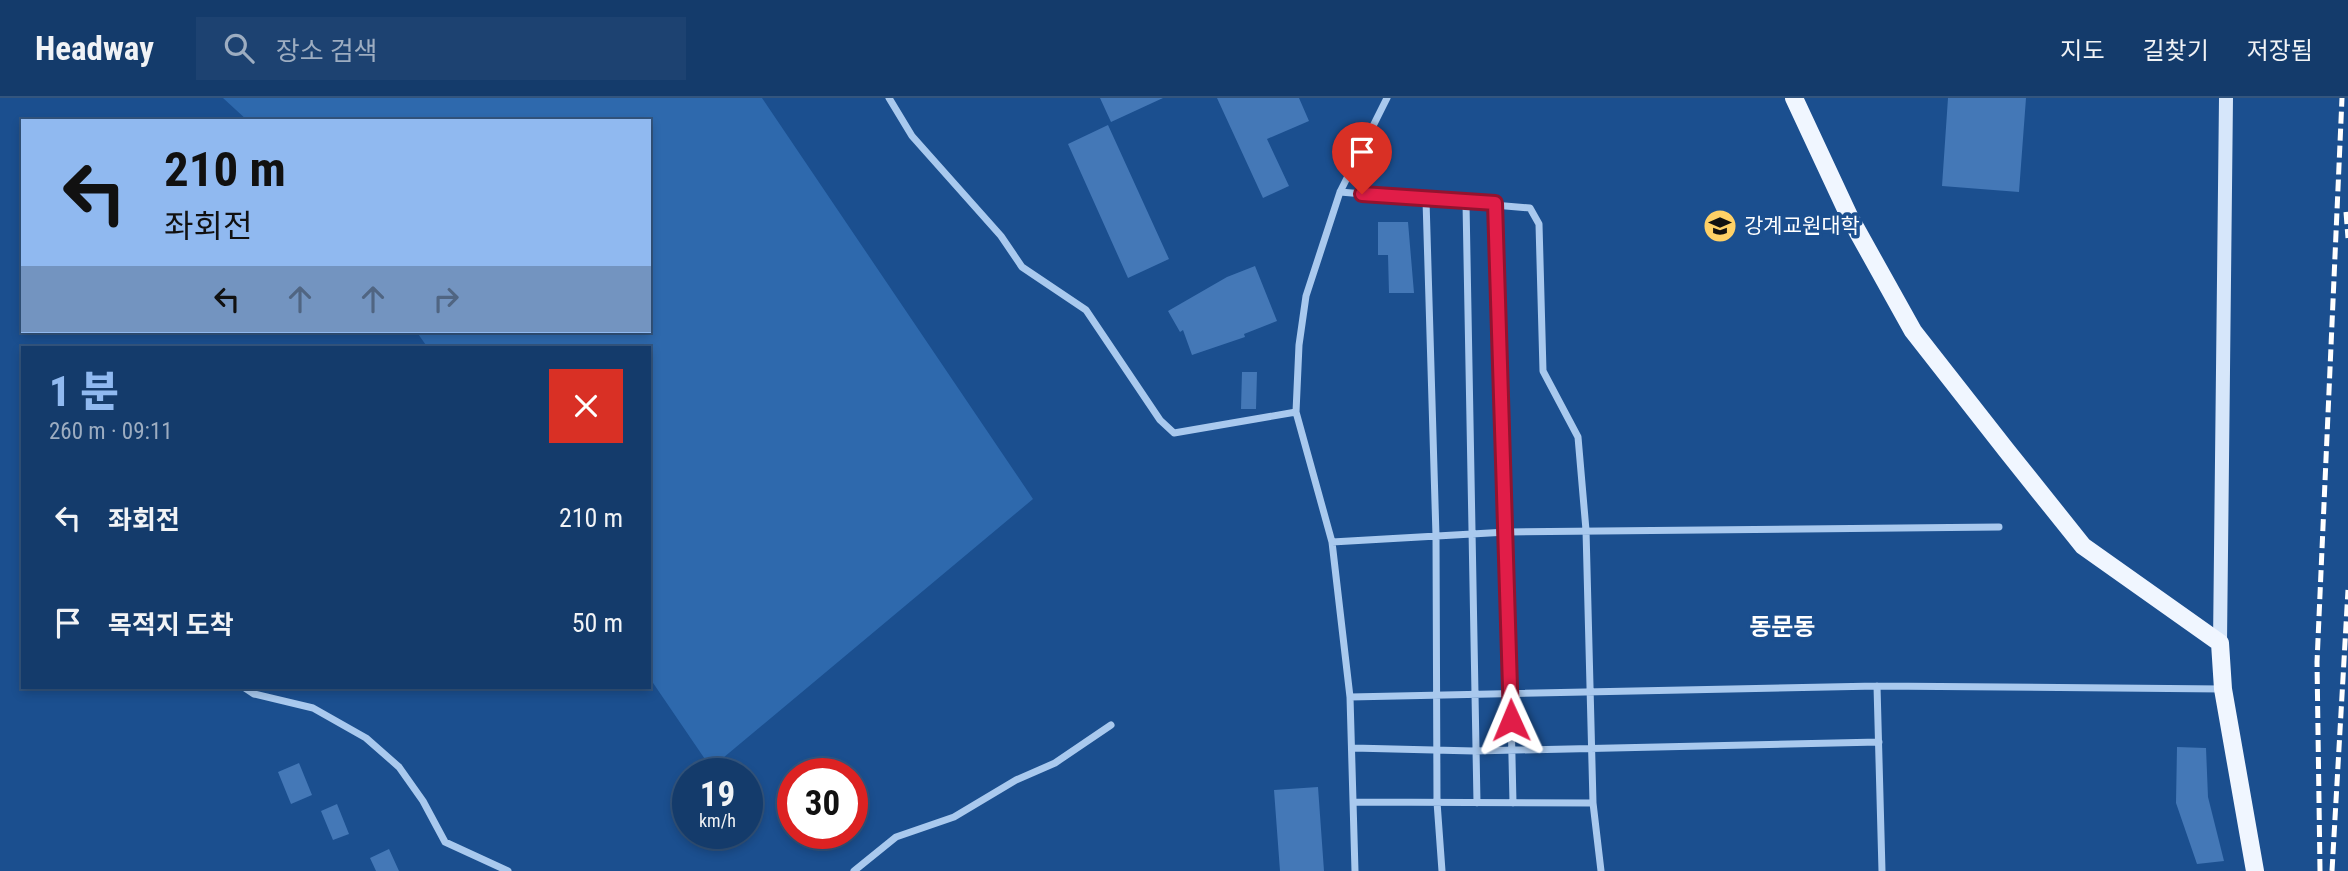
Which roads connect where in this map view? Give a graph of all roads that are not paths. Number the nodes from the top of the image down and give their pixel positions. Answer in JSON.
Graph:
{"nodes":[{"id":1,"x":889,"y":98,"type":"edge"},
{"id":2,"x":1387,"y":98,"type":"edge"},
{"id":3,"x":1794,"y":98,"type":"edge"},
{"id":4,"x":2225,"y":98,"type":"edge"},
{"id":5,"x":1340,"y":192,"type":"junction"},
{"id":6,"x":1426,"y":201,"type":"junction"},
{"id":7,"x":1466,"y":203,"type":"junction"},
{"id":8,"x":1495,"y":203,"type":"junction"},
{"id":9,"x":1296,"y":412,"type":"junction"},
{"id":10,"x":1999,"y":527,"type":"dead end"},
{"id":11,"x":1586,"y":530,"type":"junction"},
{"id":12,"x":1507,"y":532,"type":"junction"},
{"id":13,"x":1474,"y":533,"type":"junction"},
{"id":14,"x":1436,"y":536,"type":"junction"},
{"id":15,"x":1332,"y":542,"type":"junction"},
{"id":16,"x":2220,"y":643,"type":"junction"},
{"id":17,"x":1877,"y":686,"type":"junction"},
{"id":18,"x":246,"y":689,"type":"edge"},
{"id":19,"x":2223,"y":689,"type":"junction"},
{"id":20,"x":1511,"y":692,"type":"junction"},
{"id":21,"x":1435,"y":693,"type":"junction"},
{"id":22,"x":1476,"y":693,"type":"junction"},
{"id":23,"x":1591,"y":693,"type":"junction"},
{"id":24,"x":1350,"y":697,"type":"junction"},
{"id":25,"x":1111,"y":725,"type":"dead end"},
{"id":26,"x":1879,"y":742,"type":"junction"},
{"id":27,"x":1593,"y":746,"type":"junction"},
{"id":28,"x":1353,"y":748,"type":"junction"},
{"id":29,"x":1512,"y":748,"type":"junction"},
{"id":30,"x":1436,"y":750,"type":"junction"},
{"id":31,"x":1474,"y":751,"type":"junction"},
{"id":32,"x":1354,"y":802,"type":"junction"},
{"id":33,"x":1437,"y":802,"type":"junction"},
{"id":34,"x":1477,"y":803,"type":"junction"},
{"id":35,"x":1513,"y":803,"type":"junction"},
{"id":36,"x":1593,"y":803,"type":"junction"},
{"id":37,"x":508,"y":871,"type":"edge"},
{"id":38,"x":854,"y":871,"type":"edge"},
{"id":39,"x":1354,"y":871,"type":"edge"},
{"id":40,"x":1442,"y":871,"type":"edge"},
{"id":41,"x":1601,"y":871,"type":"edge"},
{"id":42,"x":1882,"y":871,"type":"edge"},
{"id":43,"x":2255,"y":871,"type":"edge"}],
"edges":[{"from":1,"to":9,"type":"street"},
{"from":2,"to":5,"type":"street"},
{"from":3,"to":16,"type":"main road"},
{"from":4,"to":16,"type":"street"},
{"from":5,"to":6,"type":"street"},
{"from":5,"to":9,"type":"street"},
{"from":6,"to":7,"type":"street"},
{"from":6,"to":14,"type":"street"},
{"from":7,"to":8,"type":"street"},
{"from":7,"to":13,"type":"street"},
{"from":8,"to":11,"type":"street"},
{"from":8,"to":12,"type":"street"},
{"from":9,"to":15,"type":"street"},
{"from":10,"to":11,"type":"street"},
{"from":11,"to":12,"type":"street"},
{"from":11,"to":23,"type":"street"},
{"from":12,"to":13,"type":"street"},
{"from":12,"to":20,"type":"street"},
{"from":13,"to":14,"type":"street"},
{"from":13,"to":22,"type":"street"},
{"from":14,"to":15,"type":"street"},
{"from":14,"to":21,"type":"street"},
{"from":15,"to":24,"type":"street"},
{"from":16,"to":19,"type":"main road"},
{"from":17,"to":19,"type":"street"},
{"from":17,"to":23,"type":"street"},
{"from":17,"to":26,"type":"street"},
{"from":18,"to":37,"type":"street"},
{"from":19,"to":43,"type":"main road"},
{"from":20,"to":22,"type":"street"},
{"from":20,"to":23,"type":"street"},
{"from":20,"to":29,"type":"street"},
{"from":21,"to":22,"type":"street"},
{"from":21,"to":24,"type":"street"},
{"from":21,"to":30,"type":"street"},
{"from":22,"to":31,"type":"street"},
{"from":23,"to":27,"type":"street"},
{"from":24,"to":28,"type":"street"},
{"from":25,"to":38,"type":"street"},
{"from":26,"to":27,"type":"street"},
{"from":26,"to":42,"type":"street"},
{"from":27,"to":29,"type":"street"},
{"from":27,"to":36,"type":"street"},
{"from":28,"to":30,"type":"street"},
{"from":28,"to":32,"type":"street"},
{"from":29,"to":31,"type":"street"},
{"from":29,"to":35,"type":"street"},
{"from":30,"to":31,"type":"street"},
{"from":30,"to":33,"type":"street"},
{"from":31,"to":34,"type":"street"},
{"from":32,"to":33,"type":"street"},
{"from":32,"to":39,"type":"street"},
{"from":33,"to":34,"type":"street"},
{"from":33,"to":40,"type":"street"},
{"from":34,"to":35,"type":"street"},
{"from":35,"to":36,"type":"street"},
{"from":36,"to":41,"type":"street"}]}
